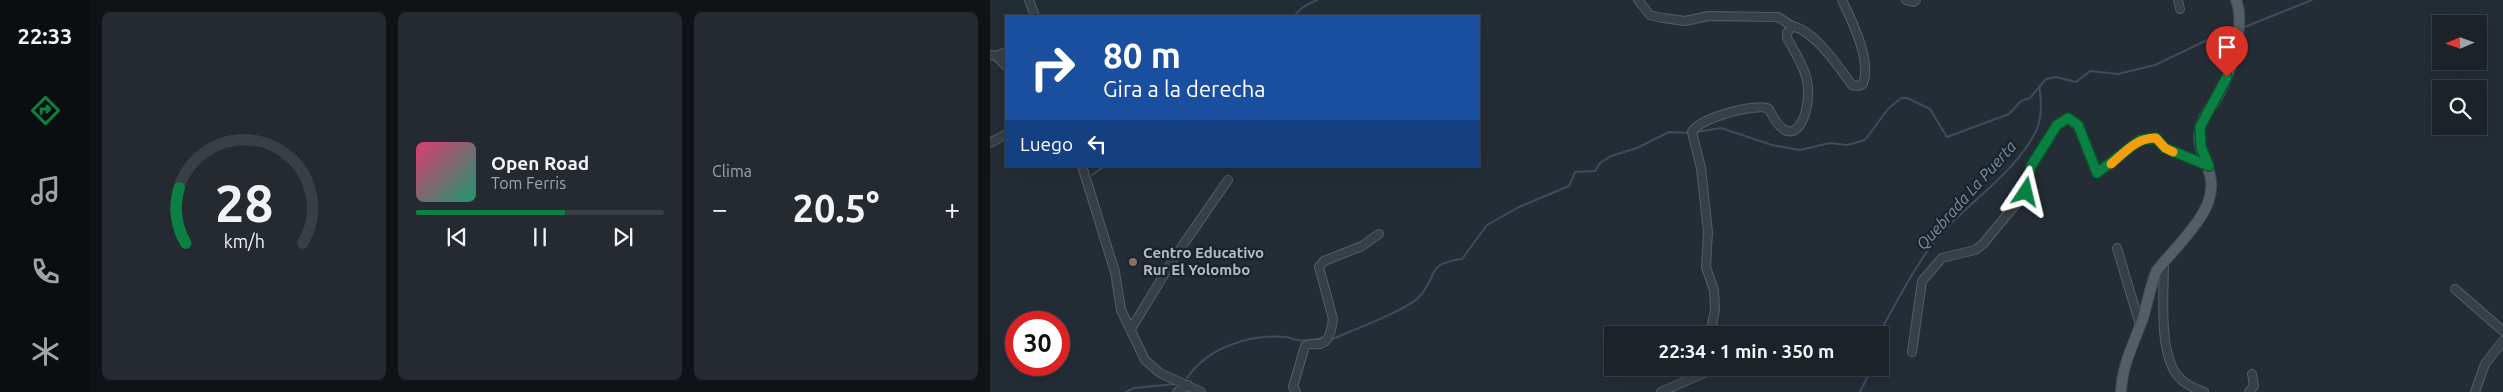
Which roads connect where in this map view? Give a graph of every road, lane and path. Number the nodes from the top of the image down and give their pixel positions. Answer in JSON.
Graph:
{"nodes":[{"id":1,"x":1029,"y":0,"type":"edge"},
{"id":2,"x":1638,"y":0,"type":"edge"},
{"id":3,"x":1842,"y":0,"type":"edge"},
{"id":4,"x":1906,"y":0,"type":"edge"},
{"id":5,"x":1916,"y":0,"type":"edge"},
{"id":6,"x":2178,"y":0,"type":"edge"},
{"id":7,"x":2234,"y":1,"type":"edge"},
{"id":8,"x":2180,"y":10,"type":"dead end"},
{"id":9,"x":1035,"y":15,"type":"edge"},
{"id":10,"x":1792,"y":26,"type":"junction"},
{"id":11,"x":1005,"y":52,"type":"edge"},
{"id":12,"x":993,"y":56,"type":"edge"},
{"id":13,"x":1005,"y":65,"type":"edge"},
{"id":14,"x":1005,"y":135,"type":"edge"},
{"id":15,"x":990,"y":143,"type":"edge"},
{"id":16,"x":2209,"y":166,"type":"junction"},
{"id":17,"x":1082,"y":167,"type":"edge"},
{"id":18,"x":1228,"y":180,"type":"dead end"},
{"id":19,"x":1379,"y":234,"type":"dead end"},
{"id":20,"x":2117,"y":248,"type":"dead end"},
{"id":21,"x":2164,"y":262,"type":"junction"},
{"id":22,"x":2455,"y":289,"type":"dead end"},
{"id":23,"x":2140,"y":325,"type":"junction"},
{"id":24,"x":1712,"y":326,"type":"edge"},
{"id":25,"x":1131,"y":329,"type":"junction"},
{"id":26,"x":2503,"y":332,"type":"edge"},
{"id":27,"x":2503,"y":341,"type":"edge"},
{"id":28,"x":1912,"y":352,"type":"dead end"},
{"id":29,"x":2252,"y":374,"type":"dead end"},
{"id":30,"x":1694,"y":376,"type":"edge"},
{"id":31,"x":1188,"y":385,"type":"junction"},
{"id":32,"x":1177,"y":392,"type":"edge"},
{"id":33,"x":1200,"y":392,"type":"edge"},
{"id":34,"x":1296,"y":392,"type":"edge"},
{"id":35,"x":1661,"y":392,"type":"edge"},
{"id":36,"x":2121,"y":392,"type":"edge"},
{"id":37,"x":2204,"y":392,"type":"edge"},
{"id":38,"x":2249,"y":392,"type":"edge"},
{"id":39,"x":2475,"y":392,"type":"edge"}],
"edges":[{"from":1,"to":9,"type":"street"},
{"from":2,"to":10,"type":"street"},
{"from":3,"to":10,"type":"street"},
{"from":4,"to":5,"type":"street"},
{"from":6,"to":8,"type":"street"},
{"from":7,"to":16,"type":"main road"},
{"from":10,"to":24,"type":"street"},
{"from":11,"to":12,"type":"street"},
{"from":12,"to":13,"type":"street"},
{"from":14,"to":15,"type":"street"},
{"from":16,"to":21,"type":"main road"},
{"from":16,"to":28,"type":"street"},
{"from":17,"to":25,"type":"street"},
{"from":18,"to":25,"type":"street"},
{"from":19,"to":34,"type":"street"},
{"from":20,"to":23,"type":"street"},
{"from":21,"to":23,"type":"main road"},
{"from":21,"to":37,"type":"street"},
{"from":22,"to":26,"type":"street"},
{"from":23,"to":36,"type":"main road"},
{"from":25,"to":31,"type":"street"},
{"from":27,"to":39,"type":"street"},
{"from":29,"to":38,"type":"street"},
{"from":30,"to":35,"type":"street"},
{"from":31,"to":32,"type":"street"},
{"from":31,"to":33,"type":"street"}]}
